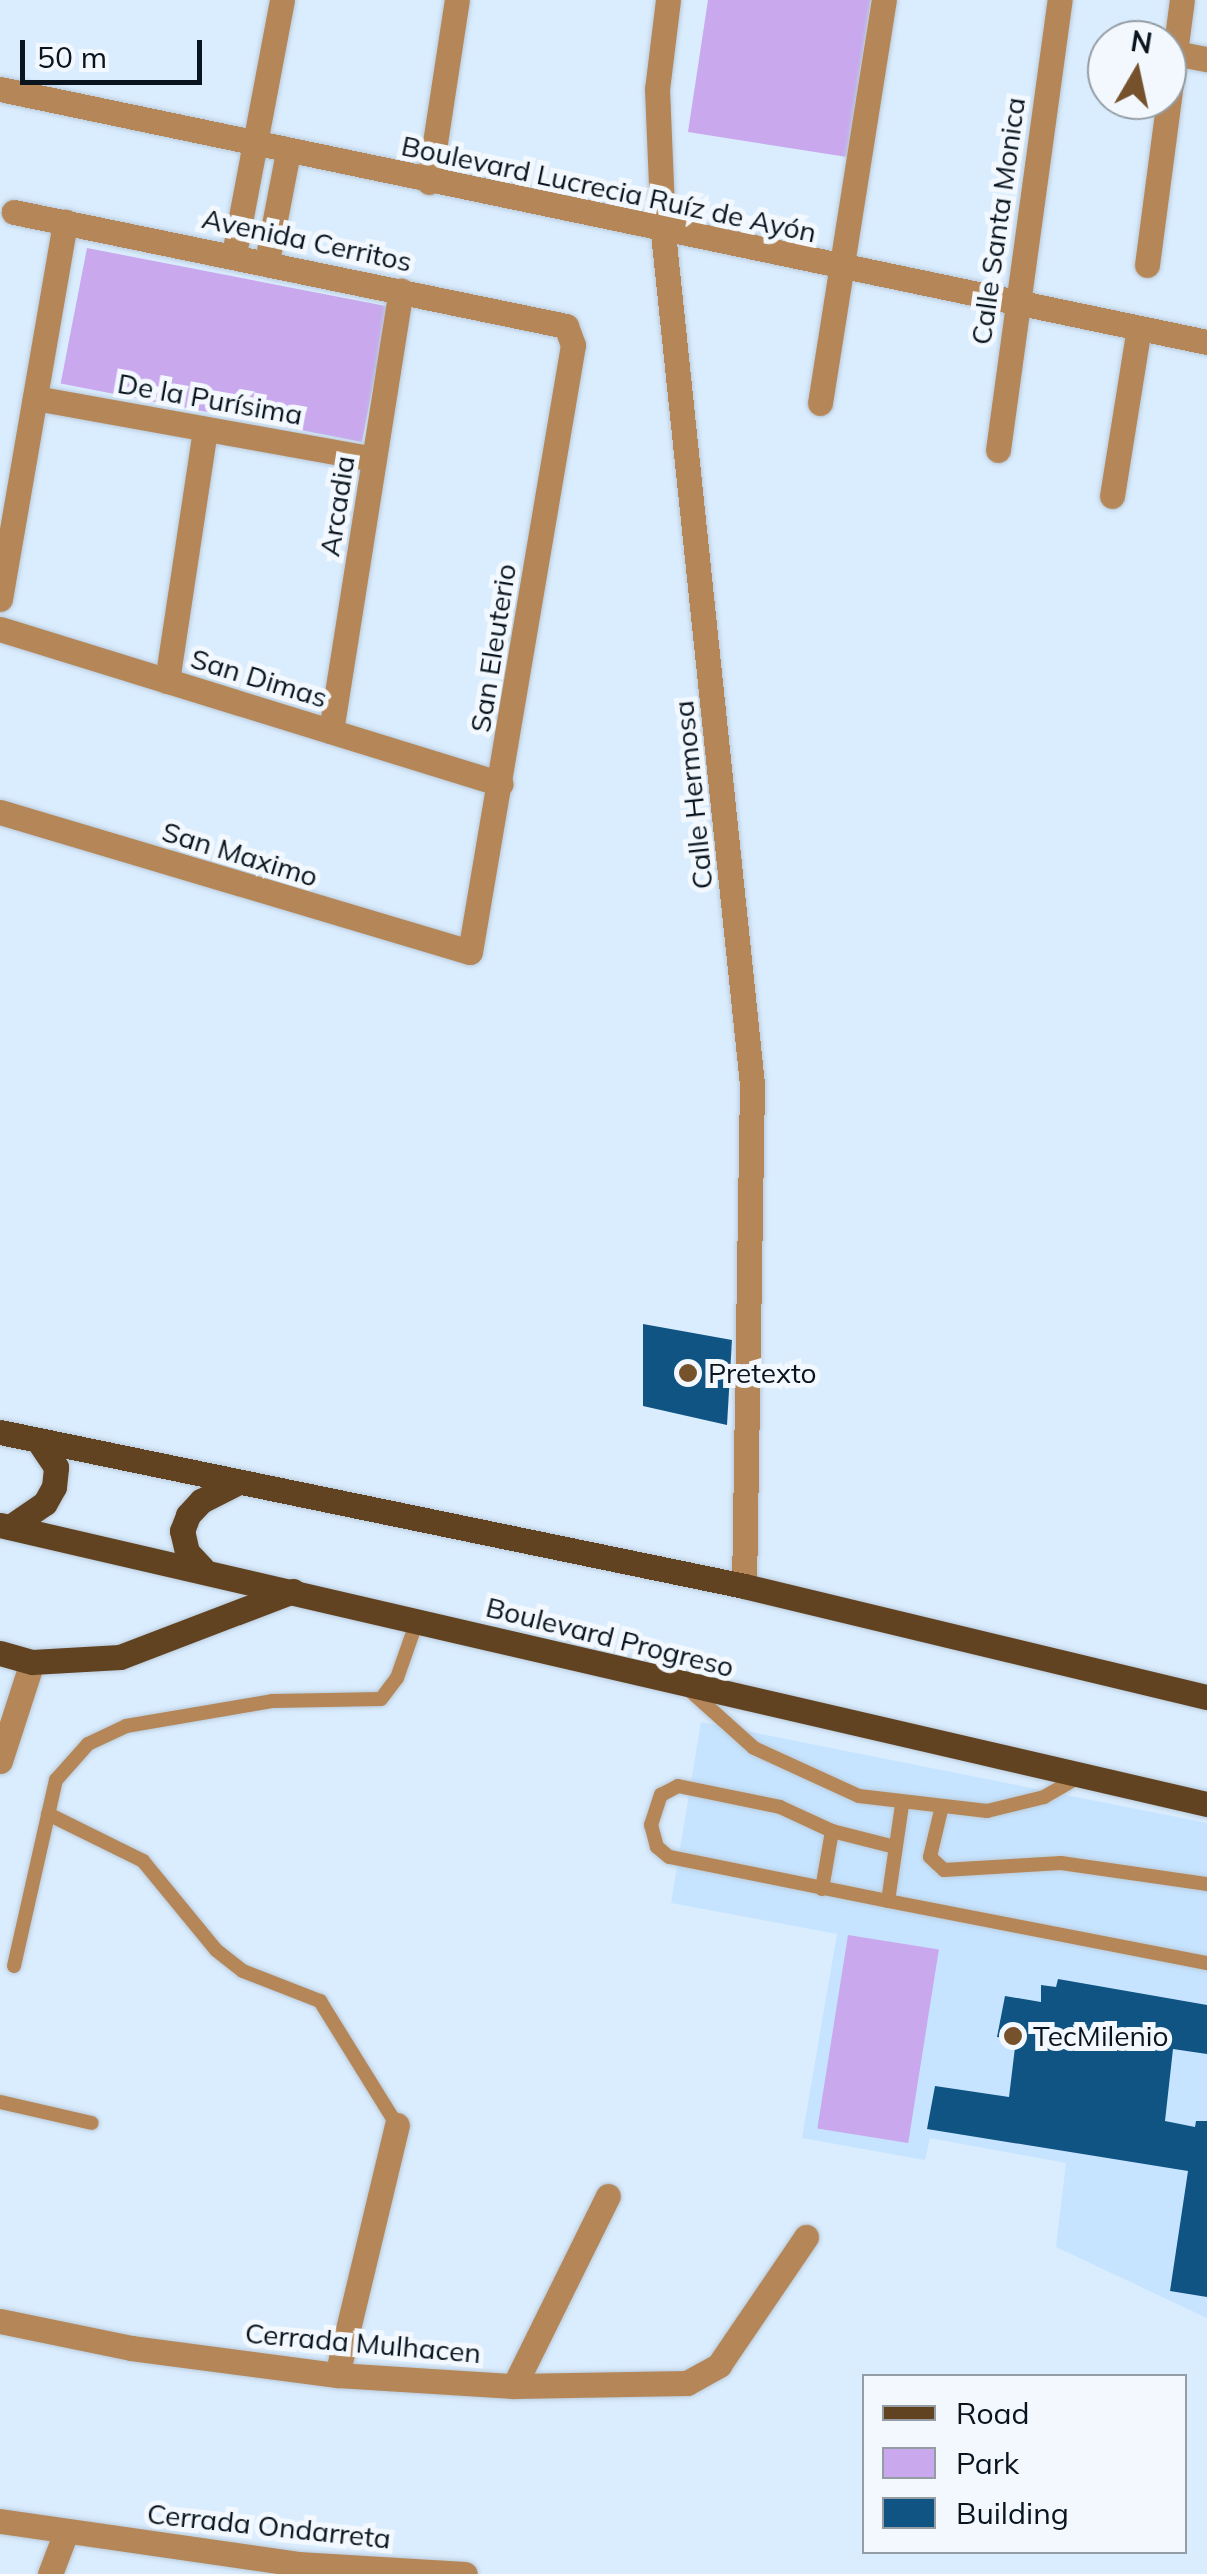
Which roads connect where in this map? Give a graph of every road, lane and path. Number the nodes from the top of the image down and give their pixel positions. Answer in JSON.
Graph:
{"nodes":[{"id":1,"x":282,"y":0,"type":"edge"},
{"id":2,"x":457,"y":0,"type":"edge"},
{"id":3,"x":668,"y":0,"type":"edge"},
{"id":4,"x":884,"y":0,"type":"edge"},
{"id":5,"x":1060,"y":0,"type":"edge"},
{"id":6,"x":0,"y":89,"type":"edge"},
{"id":7,"x":1166,"y":120,"type":"edge"},
{"id":8,"x":253,"y":144,"type":"junction"},
{"id":9,"x":288,"y":152,"type":"junction"},
{"id":10,"x":430,"y":182,"type":"junction"},
{"id":11,"x":14,"y":212,"type":"dead end"},
{"id":12,"x":65,"y":222,"type":"junction"},
{"id":13,"x":664,"y":233,"type":"junction"},
{"id":14,"x":234,"y":254,"type":"junction"},
{"id":15,"x":268,"y":262,"type":"junction"},
{"id":16,"x":1147,"y":264,"type":"dead end"},
{"id":17,"x":843,"y":268,"type":"junction"},
{"id":18,"x":401,"y":291,"type":"junction"},
{"id":19,"x":1017,"y":302,"type":"junction"},
{"id":20,"x":1139,"y":328,"type":"junction"},
{"id":21,"x":1207,"y":342,"type":"edge"},
{"id":22,"x":573,"y":345,"type":"joint"},
{"id":23,"x":35,"y":398,"type":"junction"},
{"id":24,"x":820,"y":403,"type":"dead end"},
{"id":25,"x":205,"y":429,"type":"junction"},
{"id":26,"x":998,"y":450,"type":"dead end"},
{"id":27,"x":374,"y":459,"type":"junction"},
{"id":28,"x":1112,"y":496,"type":"dead end"},
{"id":29,"x":0,"y":599,"type":"edge"},
{"id":30,"x":0,"y":629,"type":"edge"},
{"id":31,"x":167,"y":681,"type":"junction"},
{"id":32,"x":331,"y":732,"type":"junction"},
{"id":33,"x":501,"y":784,"type":"junction"},
{"id":34,"x":0,"y":812,"type":"edge"},
{"id":35,"x":463,"y":954,"type":"joint"},
{"id":36,"x":0,"y":1432,"type":"edge"},
{"id":37,"x":38,"y":1440,"type":"junction"},
{"id":38,"x":240,"y":1482,"type":"junction"},
{"id":39,"x":5,"y":1526,"type":"edge"},
{"id":40,"x":202,"y":1568,"type":"junction"},
{"id":41,"x":744,"y":1586,"type":"junction"},
{"id":42,"x":293,"y":1591,"type":"junction"},
{"id":43,"x":416,"y":1621,"type":"junction"},
{"id":44,"x":0,"y":1653,"type":"edge"},
{"id":45,"x":32,"y":1662,"type":"junction"},
{"id":46,"x":685,"y":1686,"type":"junction"},
{"id":47,"x":1207,"y":1697,"type":"edge"},
{"id":48,"x":0,"y":1761,"type":"edge"},
{"id":49,"x":1077,"y":1778,"type":"junction"},
{"id":50,"x":1207,"y":1804,"type":"edge"},
{"id":51,"x":902,"y":1805,"type":"junction"},
{"id":52,"x":941,"y":1810,"type":"junction"},
{"id":53,"x":48,"y":1814,"type":"junction"},
{"id":54,"x":832,"y":1831,"type":"junction"},
{"id":55,"x":896,"y":1848,"type":"junction"},
{"id":56,"x":1207,"y":1884,"type":"edge"},
{"id":57,"x":822,"y":1889,"type":"junction"},
{"id":58,"x":888,"y":1901,"type":"junction"},
{"id":59,"x":1207,"y":1964,"type":"edge"},
{"id":60,"x":14,"y":1966,"type":"dead end"},
{"id":61,"x":0,"y":2102,"type":"edge"},
{"id":62,"x":92,"y":2122,"type":"dead end"},
{"id":63,"x":397,"y":2126,"type":"joint"},
{"id":64,"x":608,"y":2196,"type":"dead end"},
{"id":65,"x":806,"y":2236,"type":"dead end"},
{"id":66,"x":0,"y":2321,"type":"edge"},
{"id":67,"x":337,"y":2375,"type":"junction"},
{"id":68,"x":514,"y":2386,"type":"junction"},
{"id":69,"x":0,"y":2520,"type":"edge"},
{"id":70,"x":66,"y":2532,"type":"junction"},
{"id":71,"x":50,"y":2574,"type":"edge"},
{"id":72,"x":465,"y":2574,"type":"edge"}],
"edges":[{"from":1,"to":8,"type":"street"},
{"from":2,"to":10,"type":"street"},
{"from":3,"to":13,"type":"street","name":"Calle Hermosa"},
{"from":4,"to":17,"type":"street"},
{"from":5,"to":19,"type":"street","name":"Calle Santa Monica"},
{"from":6,"to":8,"type":"street","name":"Boulevard Lucrecia Ruíz de Ayón"},
{"from":7,"to":16,"type":"street"},
{"from":8,"to":9,"type":"street","name":"Boulevard Lucrecia Ruíz de Ayón"},
{"from":8,"to":14,"type":"street"},
{"from":9,"to":10,"type":"street","name":"Boulevard Lucrecia Ruíz de Ayón"},
{"from":9,"to":15,"type":"street"},
{"from":10,"to":13,"type":"street","name":"Boulevard Lucrecia Ruíz de Ayón"},
{"from":11,"to":12,"type":"street","name":"Avenida Cerritos"},
{"from":12,"to":14,"type":"street","name":"Avenida Cerritos"},
{"from":12,"to":23,"type":"street"},
{"from":13,"to":17,"type":"street","name":"Boulevard Lucrecia Ruíz de Ayón"},
{"from":13,"to":41,"type":"street","name":"Calle Hermosa"},
{"from":14,"to":15,"type":"street","name":"Avenida Cerritos"},
{"from":15,"to":18,"type":"street","name":"Avenida Cerritos"},
{"from":17,"to":19,"type":"street","name":"Boulevard Lucrecia Ruíz de Ayón"},
{"from":17,"to":24,"type":"street"},
{"from":18,"to":22,"type":"street","name":"Avenida Cerritos"},
{"from":18,"to":27,"type":"street","name":"Arcadia"},
{"from":19,"to":20,"type":"street","name":"Boulevard Lucrecia Ruíz de Ayón"},
{"from":19,"to":26,"type":"street","name":"Calle Santa Monica"},
{"from":20,"to":21,"type":"street","name":"Boulevard Lucrecia Ruíz de Ayón"},
{"from":20,"to":28,"type":"street"},
{"from":22,"to":33,"type":"street","name":"San Eleuterio"},
{"from":23,"to":25,"type":"street","name":"De la Purísima"},
{"from":23,"to":29,"type":"street"},
{"from":25,"to":27,"type":"street","name":"De la Purísima"},
{"from":25,"to":31,"type":"street"},
{"from":27,"to":32,"type":"street","name":"Arcadia"},
{"from":30,"to":31,"type":"street","name":"San Dimas"},
{"from":31,"to":32,"type":"street","name":"San Dimas"},
{"from":32,"to":33,"type":"street","name":"San Dimas"},
{"from":33,"to":35,"type":"street","name":"San Eleuterio"},
{"from":34,"to":35,"type":"street","name":"San Maximo"},
{"from":36,"to":37,"type":"main road"},
{"from":37,"to":38,"type":"main road"},
{"from":37,"to":39,"type":"main road"},
{"from":38,"to":40,"type":"main road"},
{"from":38,"to":41,"type":"main road"},
{"from":39,"to":40,"type":"main road","name":"Boulevard Progreso"},
{"from":40,"to":42,"type":"main road","name":"Boulevard Progreso"},
{"from":41,"to":47,"type":"main road"},
{"from":42,"to":43,"type":"main road","name":"Boulevard Progreso"},
{"from":42,"to":45,"type":"main road"},
{"from":43,"to":46,"type":"main road","name":"Boulevard Progreso"},
{"from":43,"to":53,"type":"lane"},
{"from":44,"to":45,"type":"main road"},
{"from":45,"to":48,"type":"street"},
{"from":46,"to":49,"type":"main road","name":"Boulevard Progreso"},
{"from":46,"to":51,"type":"lane"},
{"from":49,"to":50,"type":"main road","name":"Boulevard Progreso"},
{"from":49,"to":52,"type":"lane"},
{"from":51,"to":52,"type":"lane"},
{"from":51,"to":55,"type":"lane"},
{"from":52,"to":56,"type":"lane"},
{"from":53,"to":60,"type":"lane"},
{"from":53,"to":63,"type":"lane"},
{"from":54,"to":55,"type":"lane"},
{"from":54,"to":57,"type":"lane"},
{"from":54,"to":57,"type":"lane"},
{"from":55,"to":58,"type":"lane"},
{"from":57,"to":58,"type":"lane"},
{"from":58,"to":59,"type":"lane"},
{"from":61,"to":62,"type":"lane"},
{"from":63,"to":67,"type":"street"},
{"from":64,"to":68,"type":"street"},
{"from":65,"to":68,"type":"street","name":"Cerrada Mulhacen"},
{"from":66,"to":67,"type":"street","name":"Cerrada Mulhacen"},
{"from":67,"to":68,"type":"street","name":"Cerrada Mulhacen"},
{"from":69,"to":70,"type":"street","name":"Cerrada Ondarreta"},
{"from":70,"to":71,"type":"street"},
{"from":70,"to":72,"type":"street","name":"Cerrada Ondarreta"}]}
